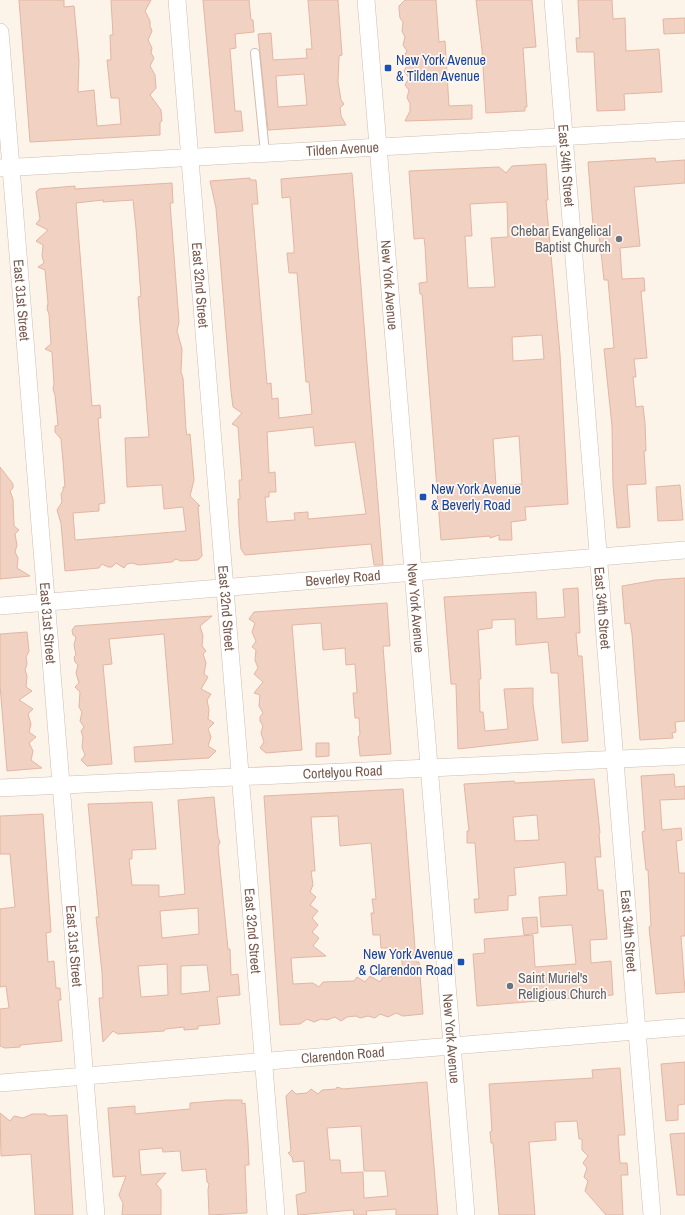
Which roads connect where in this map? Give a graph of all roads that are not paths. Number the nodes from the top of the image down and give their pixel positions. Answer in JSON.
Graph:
{"nodes":[{"id":1,"x":177,"y":0,"type":"edge"},
{"id":2,"x":366,"y":0,"type":"edge"},
{"id":3,"x":553,"y":0,"type":"edge"},
{"id":4,"x":0,"y":32,"type":"edge"},
{"id":5,"x":255,"y":53,"type":"dead end"},
{"id":6,"x":685,"y":130,"type":"edge"},
{"id":7,"x":564,"y":137,"type":"junction"},
{"id":8,"x":378,"y":147,"type":"junction"},
{"id":9,"x":265,"y":153,"type":"junction"},
{"id":10,"x":190,"y":158,"type":"junction"},
{"id":11,"x":6,"y":167,"type":"edge"},
{"id":12,"x":685,"y":550,"type":"edge"},
{"id":13,"x":599,"y":557,"type":"junction"},
{"id":14,"x":413,"y":572,"type":"junction"},
{"id":15,"x":225,"y":588,"type":"junction"},
{"id":16,"x":46,"y":602,"type":"junction"},
{"id":17,"x":0,"y":606,"type":"edge"},
{"id":18,"x":685,"y":756,"type":"edge"},
{"id":19,"x":615,"y":759,"type":"junction"},
{"id":20,"x":430,"y":767,"type":"junction"},
{"id":21,"x":241,"y":777,"type":"junction"},
{"id":22,"x":62,"y":785,"type":"junction"},
{"id":23,"x":0,"y":788,"type":"edge"},
{"id":24,"x":685,"y":1027,"type":"edge"},
{"id":25,"x":637,"y":1031,"type":"junction"},
{"id":26,"x":452,"y":1046,"type":"junction"},
{"id":27,"x":264,"y":1061,"type":"junction"},
{"id":28,"x":85,"y":1076,"type":"junction"},
{"id":29,"x":0,"y":1083,"type":"edge"},
{"id":30,"x":96,"y":1215,"type":"edge"},
{"id":31,"x":276,"y":1215,"type":"edge"},
{"id":32,"x":466,"y":1215,"type":"edge"},
{"id":33,"x":652,"y":1215,"type":"edge"}],
"edges":[{"from":1,"to":10,"type":"street","name":"East 32nd Street"},
{"from":2,"to":8,"type":"street","name":"New York Avenue"},
{"from":3,"to":7,"type":"street","name":"East 34th Street"},
{"from":4,"to":11,"type":"street","name":"East 31st Street"},
{"from":5,"to":9,"type":"lane"},
{"from":6,"to":7,"type":"street","name":"Tilden Avenue"},
{"from":7,"to":8,"type":"street","name":"Tilden Avenue"},
{"from":7,"to":13,"type":"street","name":"East 34th Street"},
{"from":8,"to":9,"type":"street","name":"Tilden Avenue"},
{"from":8,"to":14,"type":"street","name":"New York Avenue"},
{"from":9,"to":10,"type":"street","name":"Tilden Avenue"},
{"from":10,"to":11,"type":"street","name":"Tilden Avenue"},
{"from":10,"to":15,"type":"street","name":"East 32nd Street"},
{"from":11,"to":16,"type":"street","name":"East 31st Street"},
{"from":12,"to":13,"type":"street","name":"Beverley Road"},
{"from":13,"to":14,"type":"street","name":"Beverley Road"},
{"from":13,"to":19,"type":"street","name":"East 34th Street"},
{"from":14,"to":15,"type":"street","name":"Beverley Road"},
{"from":14,"to":20,"type":"street","name":"New York Avenue"},
{"from":15,"to":16,"type":"street","name":"Beverley Road"},
{"from":15,"to":21,"type":"street","name":"East 32nd Street"},
{"from":16,"to":17,"type":"street","name":"Beverley Road"},
{"from":16,"to":22,"type":"street","name":"East 31st Street"},
{"from":18,"to":19,"type":"street","name":"Cortelyou Road"},
{"from":19,"to":20,"type":"street","name":"Cortelyou Road"},
{"from":19,"to":25,"type":"street","name":"East 34th Street"},
{"from":20,"to":21,"type":"street","name":"Cortelyou Road"},
{"from":20,"to":26,"type":"street","name":"New York Avenue"},
{"from":21,"to":22,"type":"street","name":"Cortelyou Road"},
{"from":21,"to":27,"type":"street","name":"East 32nd Street"},
{"from":22,"to":23,"type":"street","name":"Cortelyou Road"},
{"from":22,"to":28,"type":"street","name":"East 31st Street"},
{"from":24,"to":25,"type":"street","name":"Clarendon Road"},
{"from":25,"to":26,"type":"street","name":"Clarendon Road"},
{"from":25,"to":33,"type":"street","name":"East 34th Street"},
{"from":26,"to":27,"type":"street","name":"Clarendon Road"},
{"from":26,"to":32,"type":"street","name":"New York Avenue"},
{"from":27,"to":28,"type":"street","name":"Clarendon Road"},
{"from":27,"to":31,"type":"street","name":"East 32nd Street"},
{"from":28,"to":29,"type":"street","name":"Clarendon Road"},
{"from":28,"to":30,"type":"street","name":"East 31st Street"}]}
